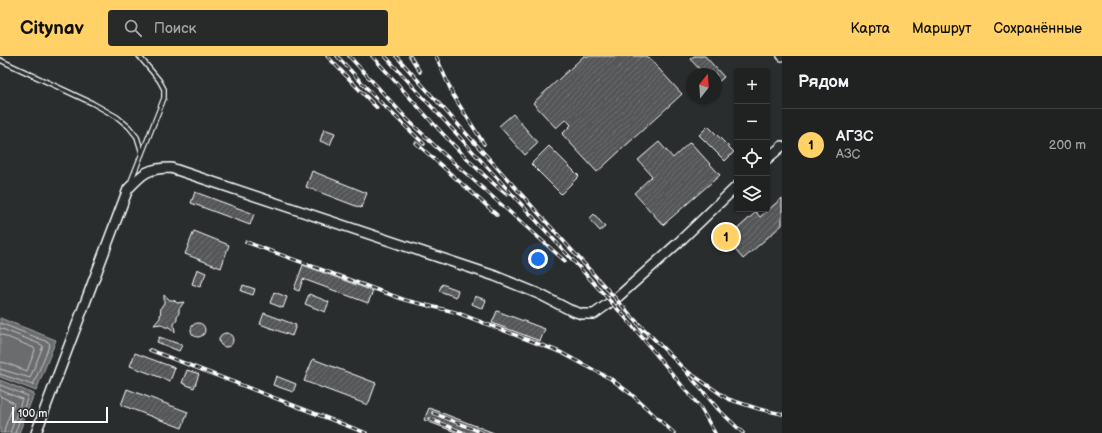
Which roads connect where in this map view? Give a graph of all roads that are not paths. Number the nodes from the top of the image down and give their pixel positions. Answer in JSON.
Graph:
{"nodes":[{"id":1,"x":139,"y":56,"type":"edge"},
{"id":2,"x":0,"y":60,"type":"edge"},
{"id":3,"x":782,"y":146,"type":"edge"},
{"id":4,"x":142,"y":153,"type":"junction"},
{"id":5,"x":770,"y":156,"type":"edge"},
{"id":6,"x":734,"y":189,"type":"edge"},
{"id":7,"x":128,"y":190,"type":"junction"},
{"id":8,"x":36,"y":433,"type":"edge"}],
"edges":[{"from":1,"to":4,"type":"lane"},
{"from":2,"to":4,"type":"lane"},
{"from":3,"to":5,"type":"street"},
{"from":4,"to":7,"type":"lane"},
{"from":6,"to":7,"type":"street"},
{"from":7,"to":8,"type":"street"}]}
